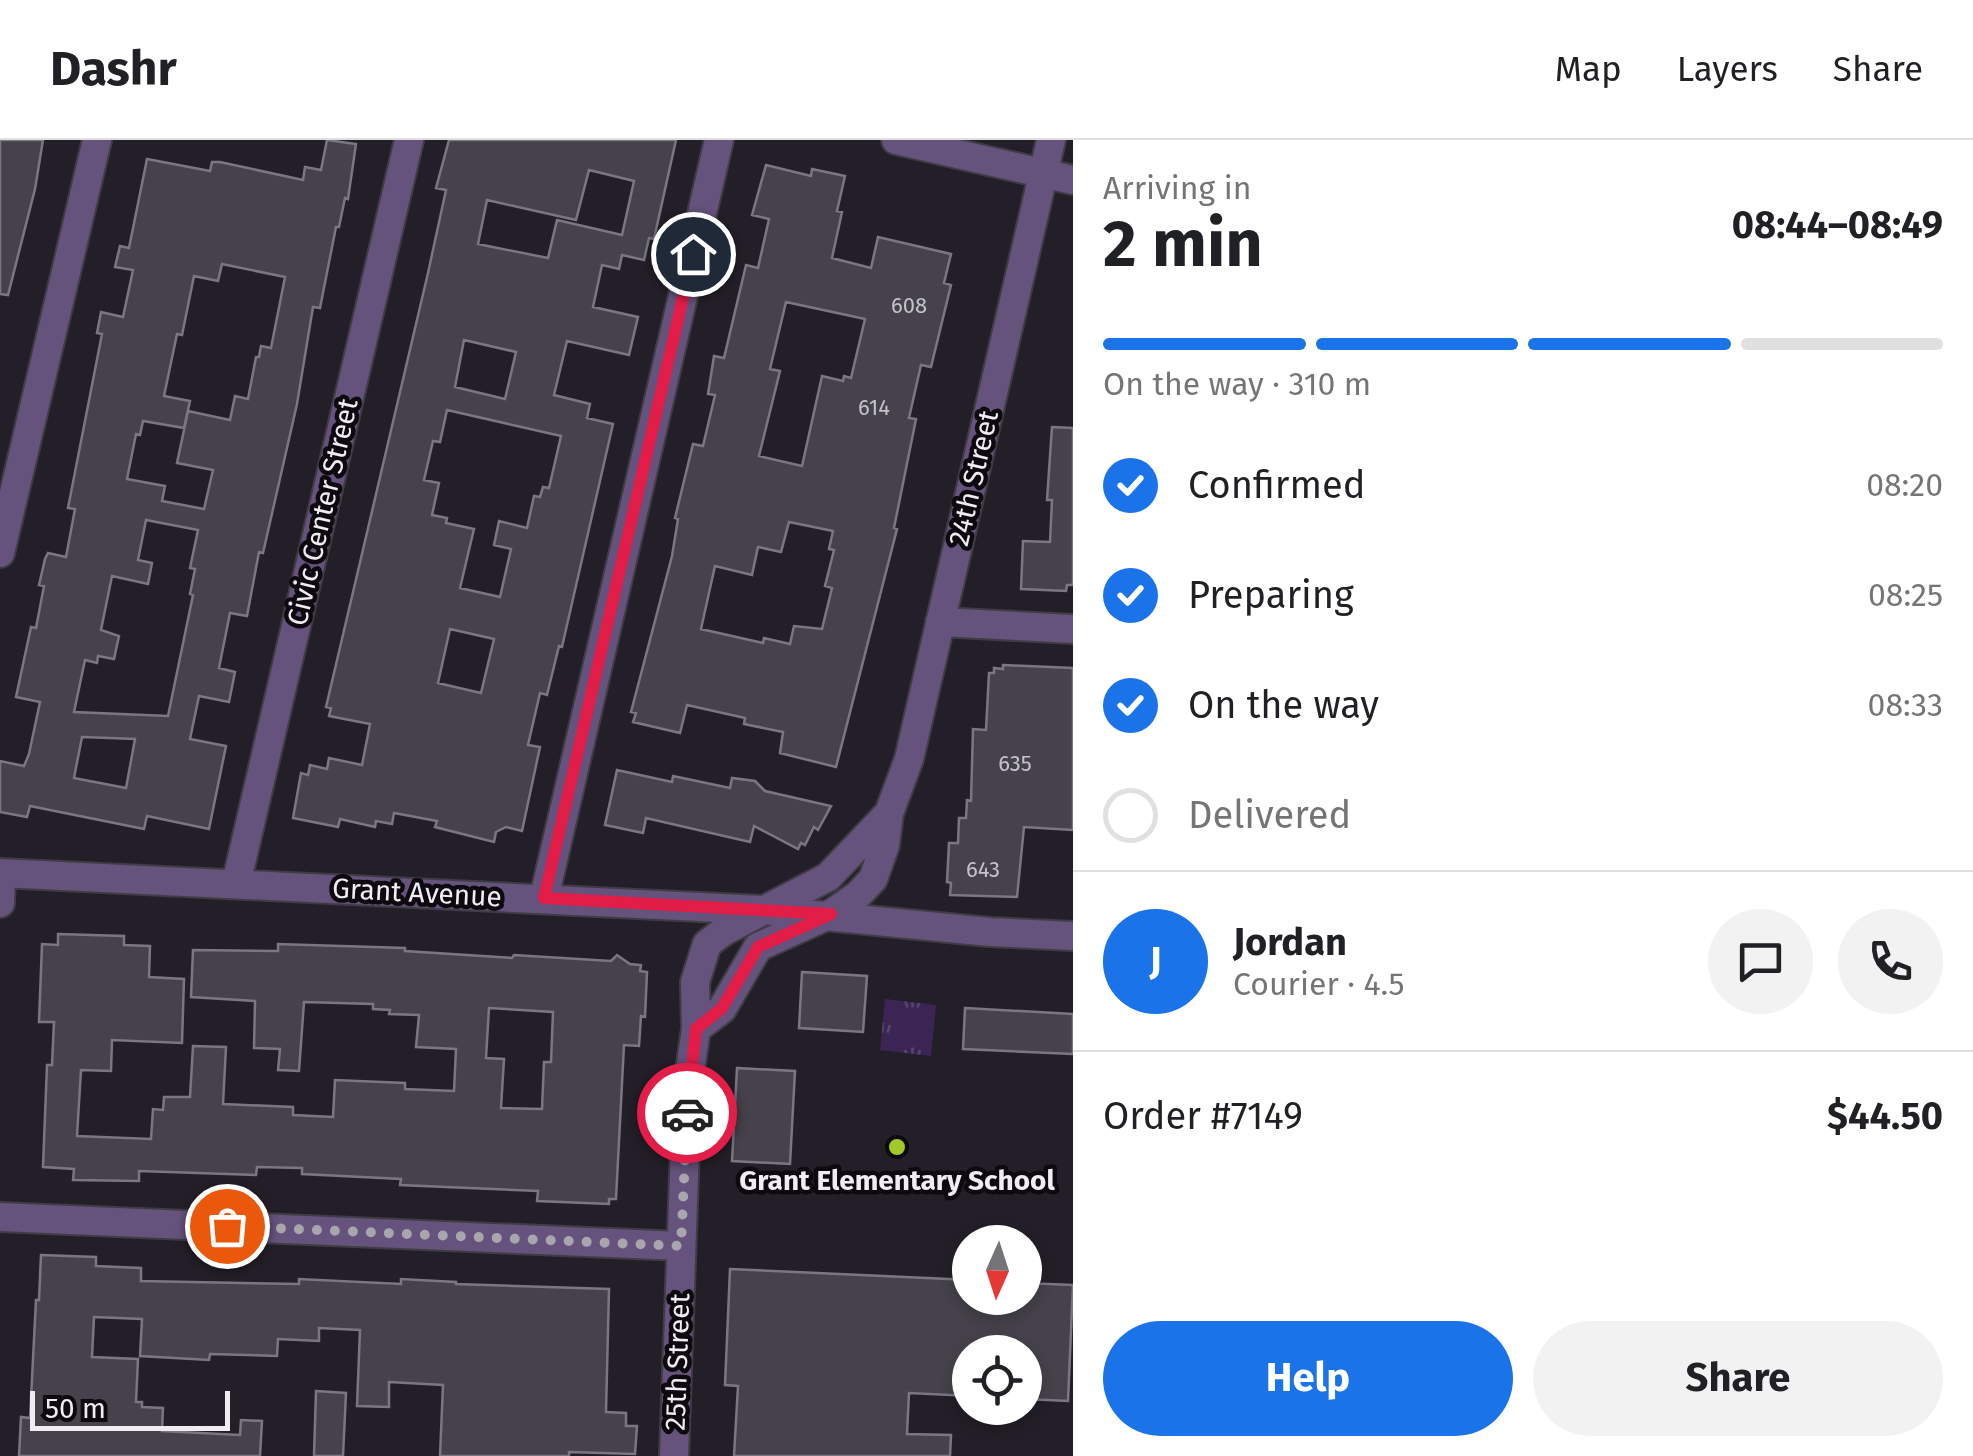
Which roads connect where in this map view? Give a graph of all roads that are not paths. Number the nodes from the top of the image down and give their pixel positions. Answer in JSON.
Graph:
{"nodes":[{"id":1,"x":97,"y":140,"type":"edge"},
{"id":2,"x":409,"y":140,"type":"edge"},
{"id":3,"x":720,"y":140,"type":"edge"},
{"id":4,"x":896,"y":140,"type":"edge"},
{"id":5,"x":1051,"y":140,"type":"edge"},
{"id":6,"x":1043,"y":173,"type":"junction"},
{"id":7,"x":1073,"y":180,"type":"edge"},
{"id":8,"x":0,"y":553,"type":"edge"},
{"id":9,"x":940,"y":622,"type":"junction"},
{"id":10,"x":1073,"y":629,"type":"edge"},
{"id":11,"x":889,"y":813,"type":"junction"},
{"id":12,"x":0,"y":873,"type":"edge"},
{"id":13,"x":236,"y":884,"type":"junction"},
{"id":14,"x":544,"y":898,"type":"junction"},
{"id":15,"x":0,"y":903,"type":"edge"},
{"id":16,"x":762,"y":910,"type":"junction"},
{"id":17,"x":831,"y":914,"type":"junction"},
{"id":18,"x":1073,"y":936,"type":"edge"},
{"id":19,"x":696,"y":1029,"type":"junction"},
{"id":20,"x":0,"y":1217,"type":"edge"},
{"id":21,"x":681,"y":1246,"type":"junction"},
{"id":22,"x":674,"y":1456,"type":"edge"}],
"edges":[{"from":1,"to":8,"type":"street"},
{"from":2,"to":13,"type":"street","name":"Civic Center Street"},
{"from":3,"to":14,"type":"street"},
{"from":4,"to":6,"type":"street"},
{"from":5,"to":6,"type":"street","name":"24th Street"},
{"from":6,"to":7,"type":"street"},
{"from":6,"to":9,"type":"street","name":"24th Street"},
{"from":9,"to":10,"type":"street"},
{"from":9,"to":11,"type":"street","name":"24th Street"},
{"from":11,"to":16,"type":"street","name":"24th Street"},
{"from":11,"to":17,"type":"street","name":"24th Street"},
{"from":12,"to":13,"type":"street","name":"Grant Avenue"},
{"from":12,"to":15,"type":"street"},
{"from":13,"to":14,"type":"street","name":"Grant Avenue"},
{"from":14,"to":16,"type":"street","name":"Grant Avenue"},
{"from":16,"to":17,"type":"street","name":"Grant Avenue"},
{"from":16,"to":19,"type":"street","name":"25th Street"},
{"from":17,"to":18,"type":"street","name":"Grant Avenue"},
{"from":17,"to":19,"type":"street"},
{"from":19,"to":21,"type":"street","name":"25th Street"},
{"from":20,"to":21,"type":"street"},
{"from":21,"to":22,"type":"street","name":"25th Street"}]}
